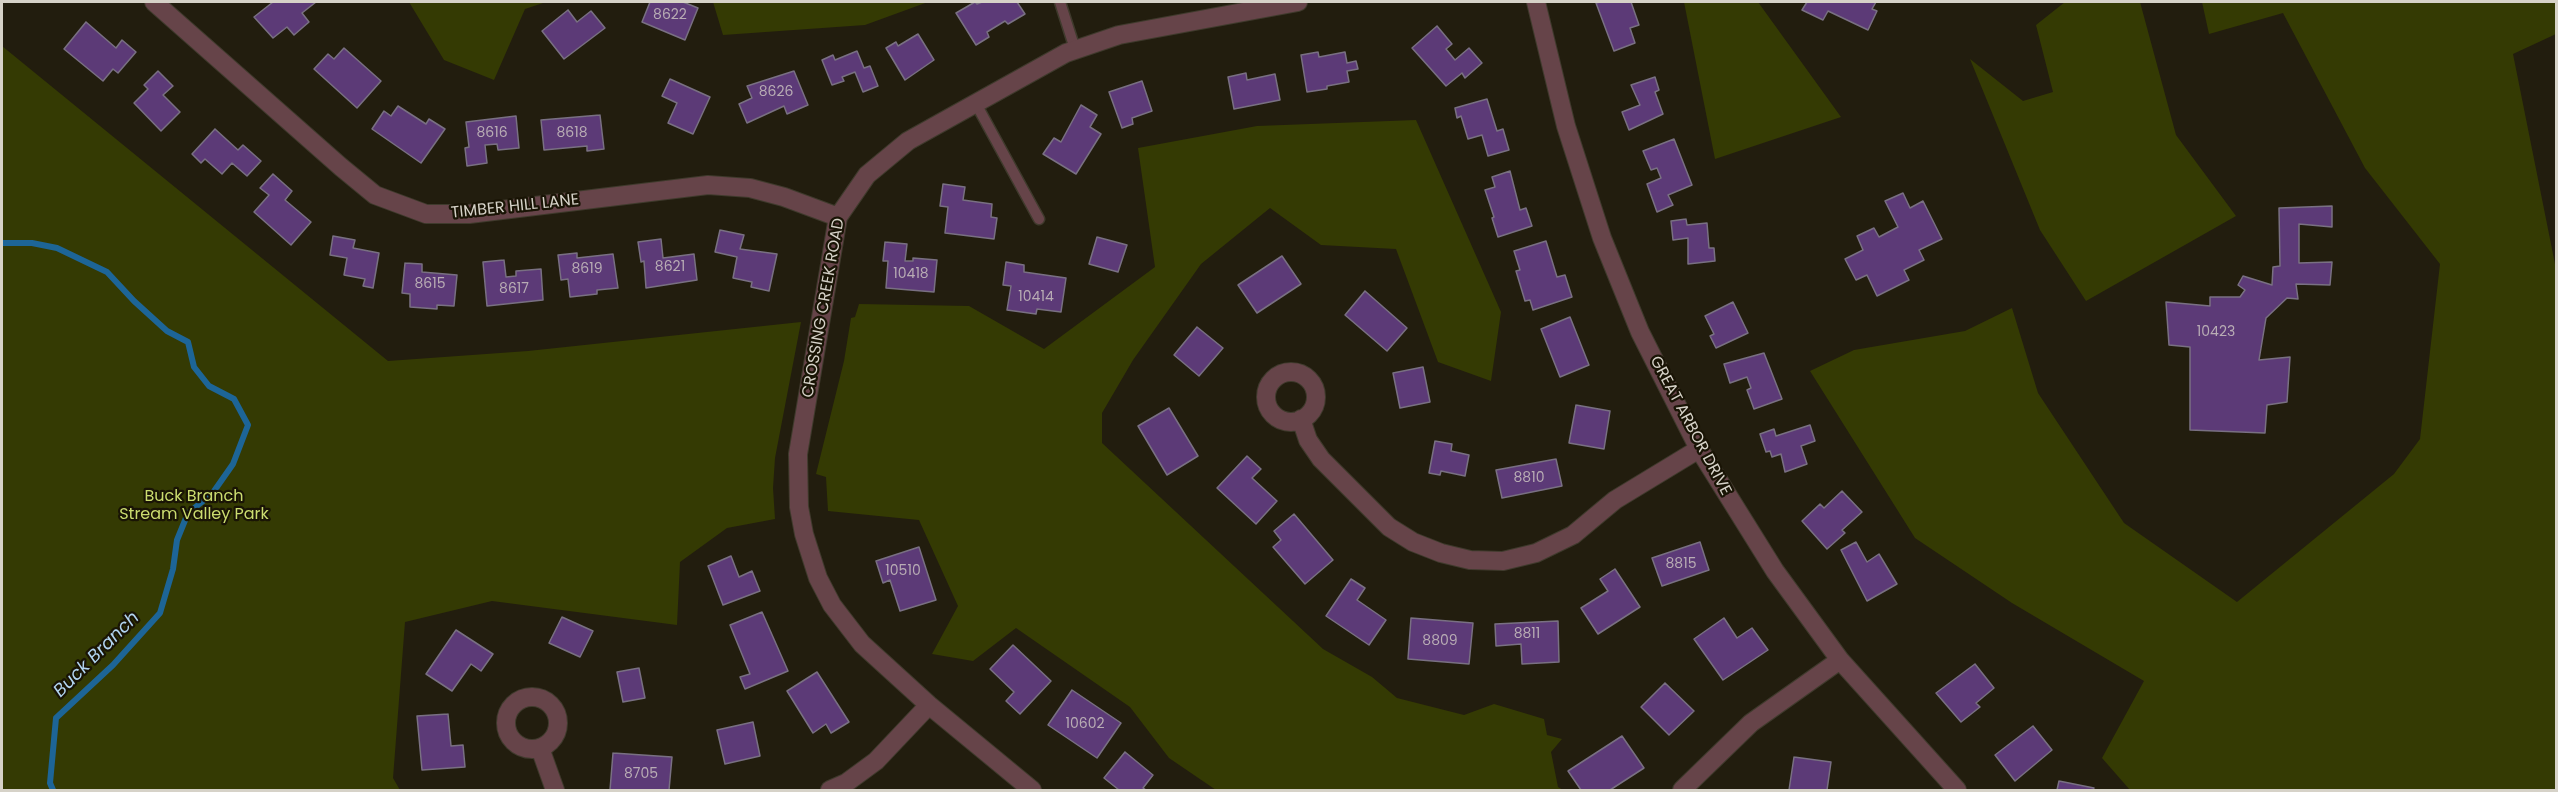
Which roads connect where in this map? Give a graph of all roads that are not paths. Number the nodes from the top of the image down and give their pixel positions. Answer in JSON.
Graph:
{"nodes":[{"id":1,"x":154,"y":2,"type":"edge"},
{"id":2,"x":1060,"y":2,"type":"edge"},
{"id":3,"x":1299,"y":2,"type":"edge"},
{"id":4,"x":1536,"y":2,"type":"edge"},
{"id":5,"x":1075,"y":49,"type":"junction"},
{"id":6,"x":975,"y":102,"type":"junction"},
{"id":7,"x":838,"y":217,"type":"junction"},
{"id":8,"x":1039,"y":219,"type":"dead end"},
{"id":9,"x":1301,"y":419,"type":"dead end"},
{"id":10,"x":1699,"y":449,"type":"junction"},
{"id":11,"x":1840,"y":660,"type":"junction"},
{"id":12,"x":929,"y":705,"type":"junction"},
{"id":13,"x":540,"y":748,"type":"dead end"},
{"id":14,"x":555,"y":790,"type":"edge"},
{"id":15,"x":830,"y":790,"type":"edge"},
{"id":16,"x":1032,"y":790,"type":"edge"},
{"id":17,"x":1682,"y":790,"type":"edge"},
{"id":18,"x":1957,"y":790,"type":"edge"}],
"edges":[{"from":1,"to":7,"type":"street","name":"TIMBER HILL LANE"},
{"from":2,"to":5,"type":"lane"},
{"from":3,"to":5,"type":"street","name":"CROSSING CREEK ROAD"},
{"from":4,"to":10,"type":"street","name":"GREAT ARBOR DRIVE"},
{"from":5,"to":6,"type":"street","name":"CROSSING CREEK ROAD"},
{"from":6,"to":7,"type":"street","name":"CROSSING CREEK ROAD"},
{"from":6,"to":8,"type":"lane"},
{"from":7,"to":12,"type":"street","name":"CROSSING CREEK ROAD"},
{"from":9,"to":10,"type":"street"},
{"from":10,"to":11,"type":"street","name":"GREAT ARBOR DRIVE"},
{"from":11,"to":17,"type":"street"},
{"from":11,"to":18,"type":"street","name":"GREAT ARBOR DRIVE"},
{"from":12,"to":15,"type":"street"},
{"from":12,"to":16,"type":"street","name":"CROSSING CREEK ROAD"},
{"from":13,"to":14,"type":"street"}]}
